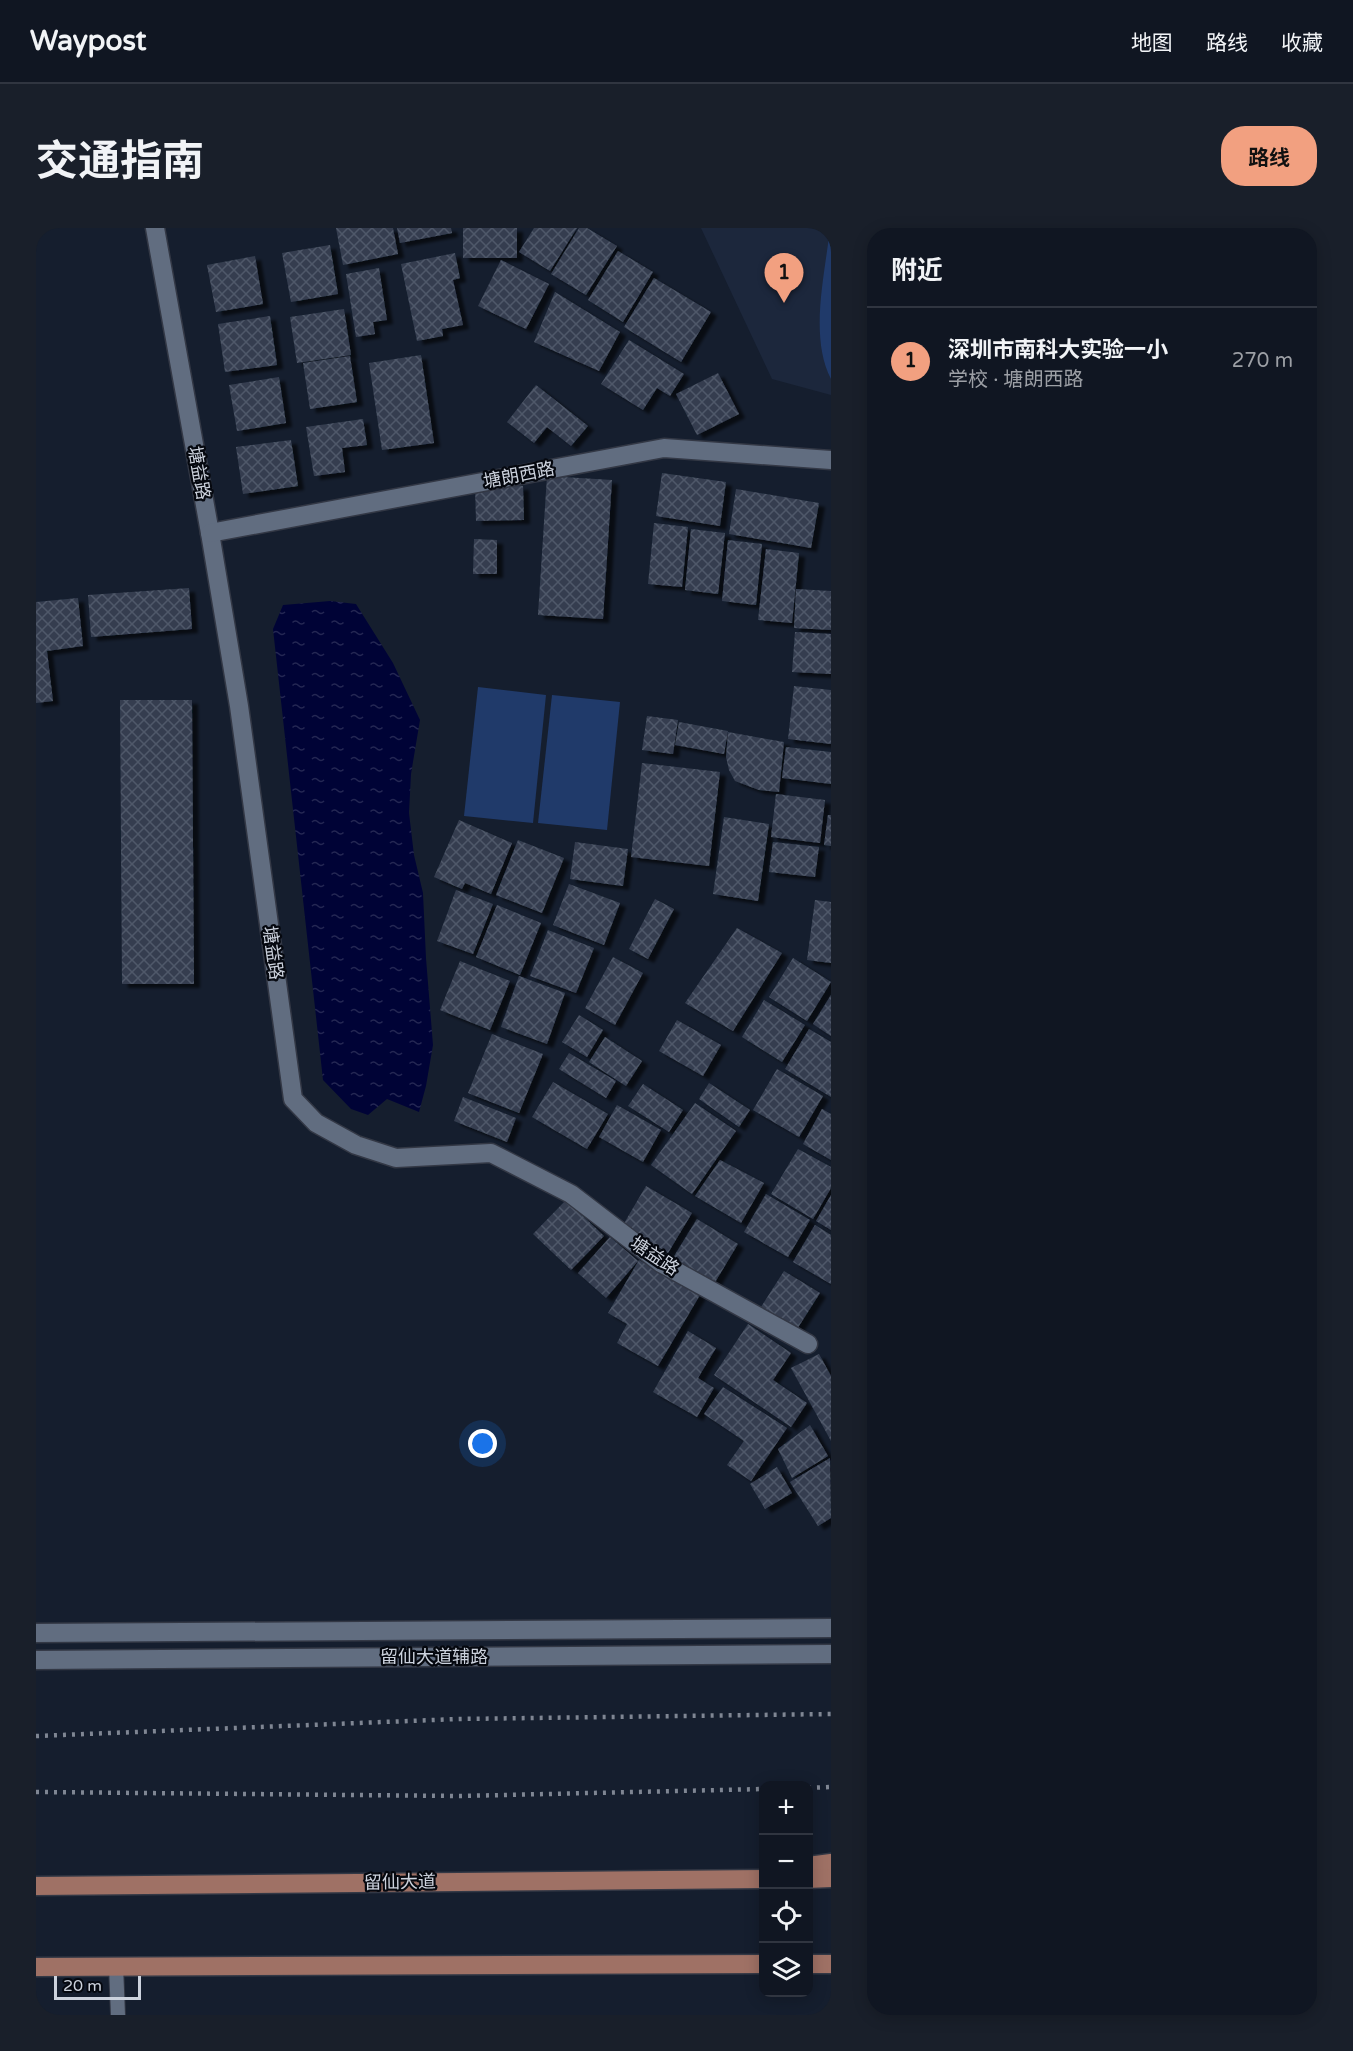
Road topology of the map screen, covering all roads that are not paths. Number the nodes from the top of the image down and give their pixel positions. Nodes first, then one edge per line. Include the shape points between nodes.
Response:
1 (155, 228) edge
2 (831, 460) edge
3 (210, 533) junction
4 (808, 1344) dead end
5 (831, 1628) edge
6 (36, 1633) edge
7 (831, 1654) edge
8 (36, 1660) edge
9 (831, 1863) edge
10 (813, 1865) edge
11 (759, 1871) edge
12 (831, 1878) edge
13 (759, 1879) edge
14 (813, 1879) edge
15 (669, 1880) junction
16 (36, 1886) edge
17 (759, 1964) edge
18 (813, 1964) edge
19 (831, 1964) edge
20 (116, 1966) junction
21 (36, 1967) edge
22 (118, 2015) edge

1 - 3 street, 塘益路
2 - 3 street, 塘朗西路 via 664,448
3 - 4 street, 塘益路 via 239,706 293,1099 316,1123 356,1145 396,1158 491,1153 571,1194 661,1263
5 - 6 street, 留仙大道辅路
7 - 8 street, 留仙大道辅路
9 - 10 main road
11 - 15 main road
12 - 14 main road
13 - 15 main road, 留仙大道
15 - 16 main road, 留仙大道
17 - 20 main road
18 - 19 main road
20 - 21 main road
20 - 22 lane

